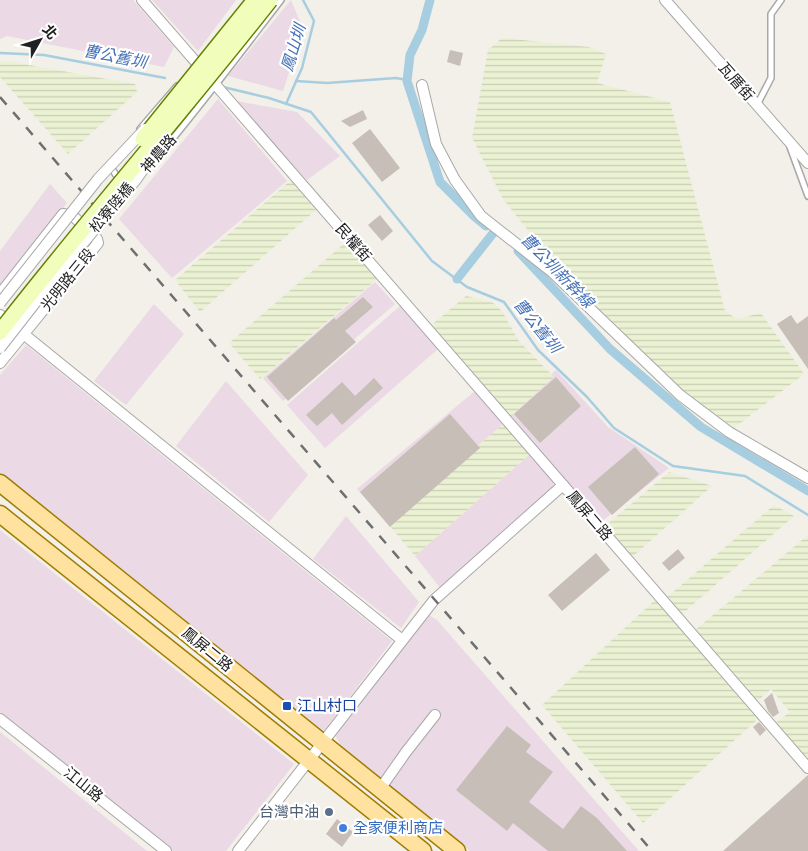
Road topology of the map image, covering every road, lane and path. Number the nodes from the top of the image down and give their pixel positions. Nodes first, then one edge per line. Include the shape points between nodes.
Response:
1 (142, 0) edge
2 (255, 0) edge
3 (270, 0) edge
4 (281, 0) edge
5 (665, 0) edge
6 (781, 0) edge
7 (228, 24) dead end
8 (215, 60) junction
9 (194, 66) junction
10 (179, 82) dead end
11 (215, 84) junction
12 (422, 86) dead end
13 (757, 106) junction
14 (787, 140) junction
15 (808, 163) edge
16 (808, 196) edge
17 (0, 294) edge
18 (0, 303) edge
19 (0, 316) edge
20 (0, 332) edge
21 (24, 334) junction
22 (0, 348) edge
23 (0, 362) edge
24 (808, 478) edge
25 (0, 483) edge
26 (563, 486) junction
27 (0, 514) edge
28 (114, 575) junction
29 (99, 593) junction
30 (402, 640) junction
31 (435, 715) dead end
32 (0, 719) edge
33 (323, 744) junction
34 (308, 761) junction
35 (808, 768) edge
36 (380, 789) junction
37 (166, 851) edge
38 (238, 851) edge
39 (423, 851) edge
40 (457, 851) edge

1 - 9 street, 民權街
2 - 8 street, 松寮陸橋, bridge
3 - 8 street, 松寮陸橋, bridge
4 - 11 lane, 神農路
5 - 13 street, 瓦厝街
6 - 13 lane via 771,14 771,78
7 - 9 lane
8 - 18 street, 松寮陸橋, bridge via 98,179
8 - 19 street, 松寮陸橋, bridge
8 - 20 street, 松寮陸橋, bridge
8 - 22 street, 松寮陸橋, bridge via 135,181
9 - 11 street, 民權街
10 - 11 lane, 神農路 via 113,161 112,169 124,185 133,185 199,108
11 - 26 street, 民權街
12 - 24 street via 436,144 455,180 481,216 550,271 680,395 729,432
13 - 14 street, 瓦厝街
14 - 15 street, 瓦厝街
14 - 16 lane
17 - 21 street, 光明路三段 via 63,214 73,216 97,239 98,243
19 - 21 street
21 - 23 street, 光明路三段
21 - 30 street
25 - 28 main road, 鳳屏二路
26 - 30 street, 鳳屏二路 via 434,600
26 - 35 street, 鳳屏二路
27 - 29 main road, 鳳屏二路
28 - 29 main road
28 - 33 main road, 鳳屏二路
29 - 34 main road, 鳳屏二路
30 - 33 street, 鳳屏二路
31 - 36 street
32 - 37 street, 江山路
33 - 34 street, 鳳屏二路
33 - 36 main road, 鳳屏二路
34 - 38 street
34 - 39 main road, 鳳屏二路
36 - 40 main road, 鳳屏二路

